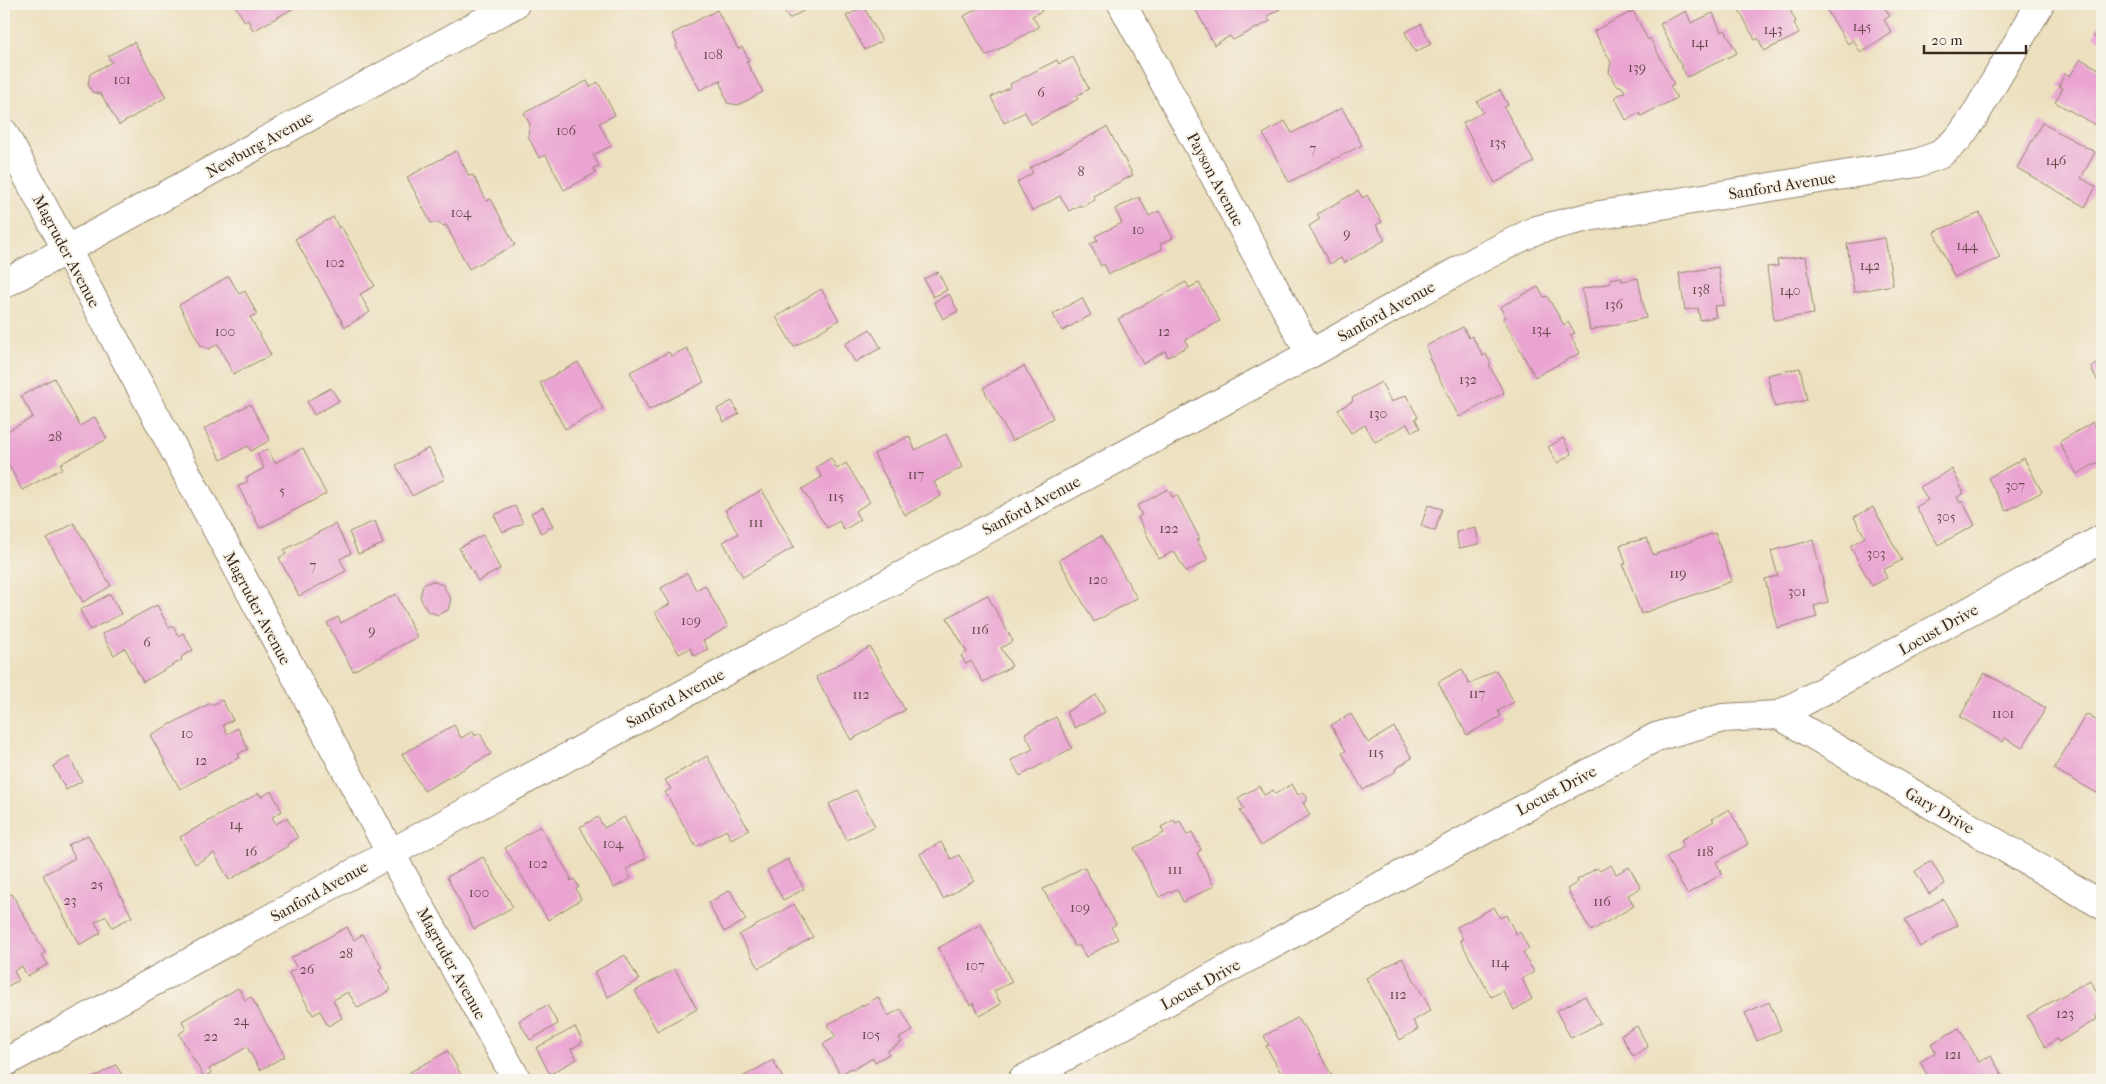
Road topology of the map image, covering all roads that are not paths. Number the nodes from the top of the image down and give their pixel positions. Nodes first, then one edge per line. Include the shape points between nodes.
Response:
1 (515, 4) edge
2 (1122, 4) edge
3 (2040, 4) edge
4 (4, 133) edge
5 (66, 250) junction
6 (4, 284) edge
7 (1310, 354) junction
8 (2102, 538) edge
9 (1779, 716) junction
10 (390, 852) junction
11 (2102, 904) edge
12 (4, 1063) edge
13 (517, 1080) edge
14 (1022, 1080) edge

1 - 5 street, Newburg Avenue
2 - 7 street, Payson Avenue
3 - 7 street, Sanford Avenue via 1974,117 1958,140 1939,155 1917,163 1588,217 1536,230
4 - 5 street, Magruder Avenue
5 - 6 street, Newburg Avenue
5 - 10 street, Magruder Avenue
7 - 10 street, Sanford Avenue
8 - 9 street, Locust Drive
9 - 11 street, Gary Drive
9 - 14 street, Locust Drive via 1723,718 1656,737
10 - 12 street, Sanford Avenue
10 - 13 street, Magruder Avenue

